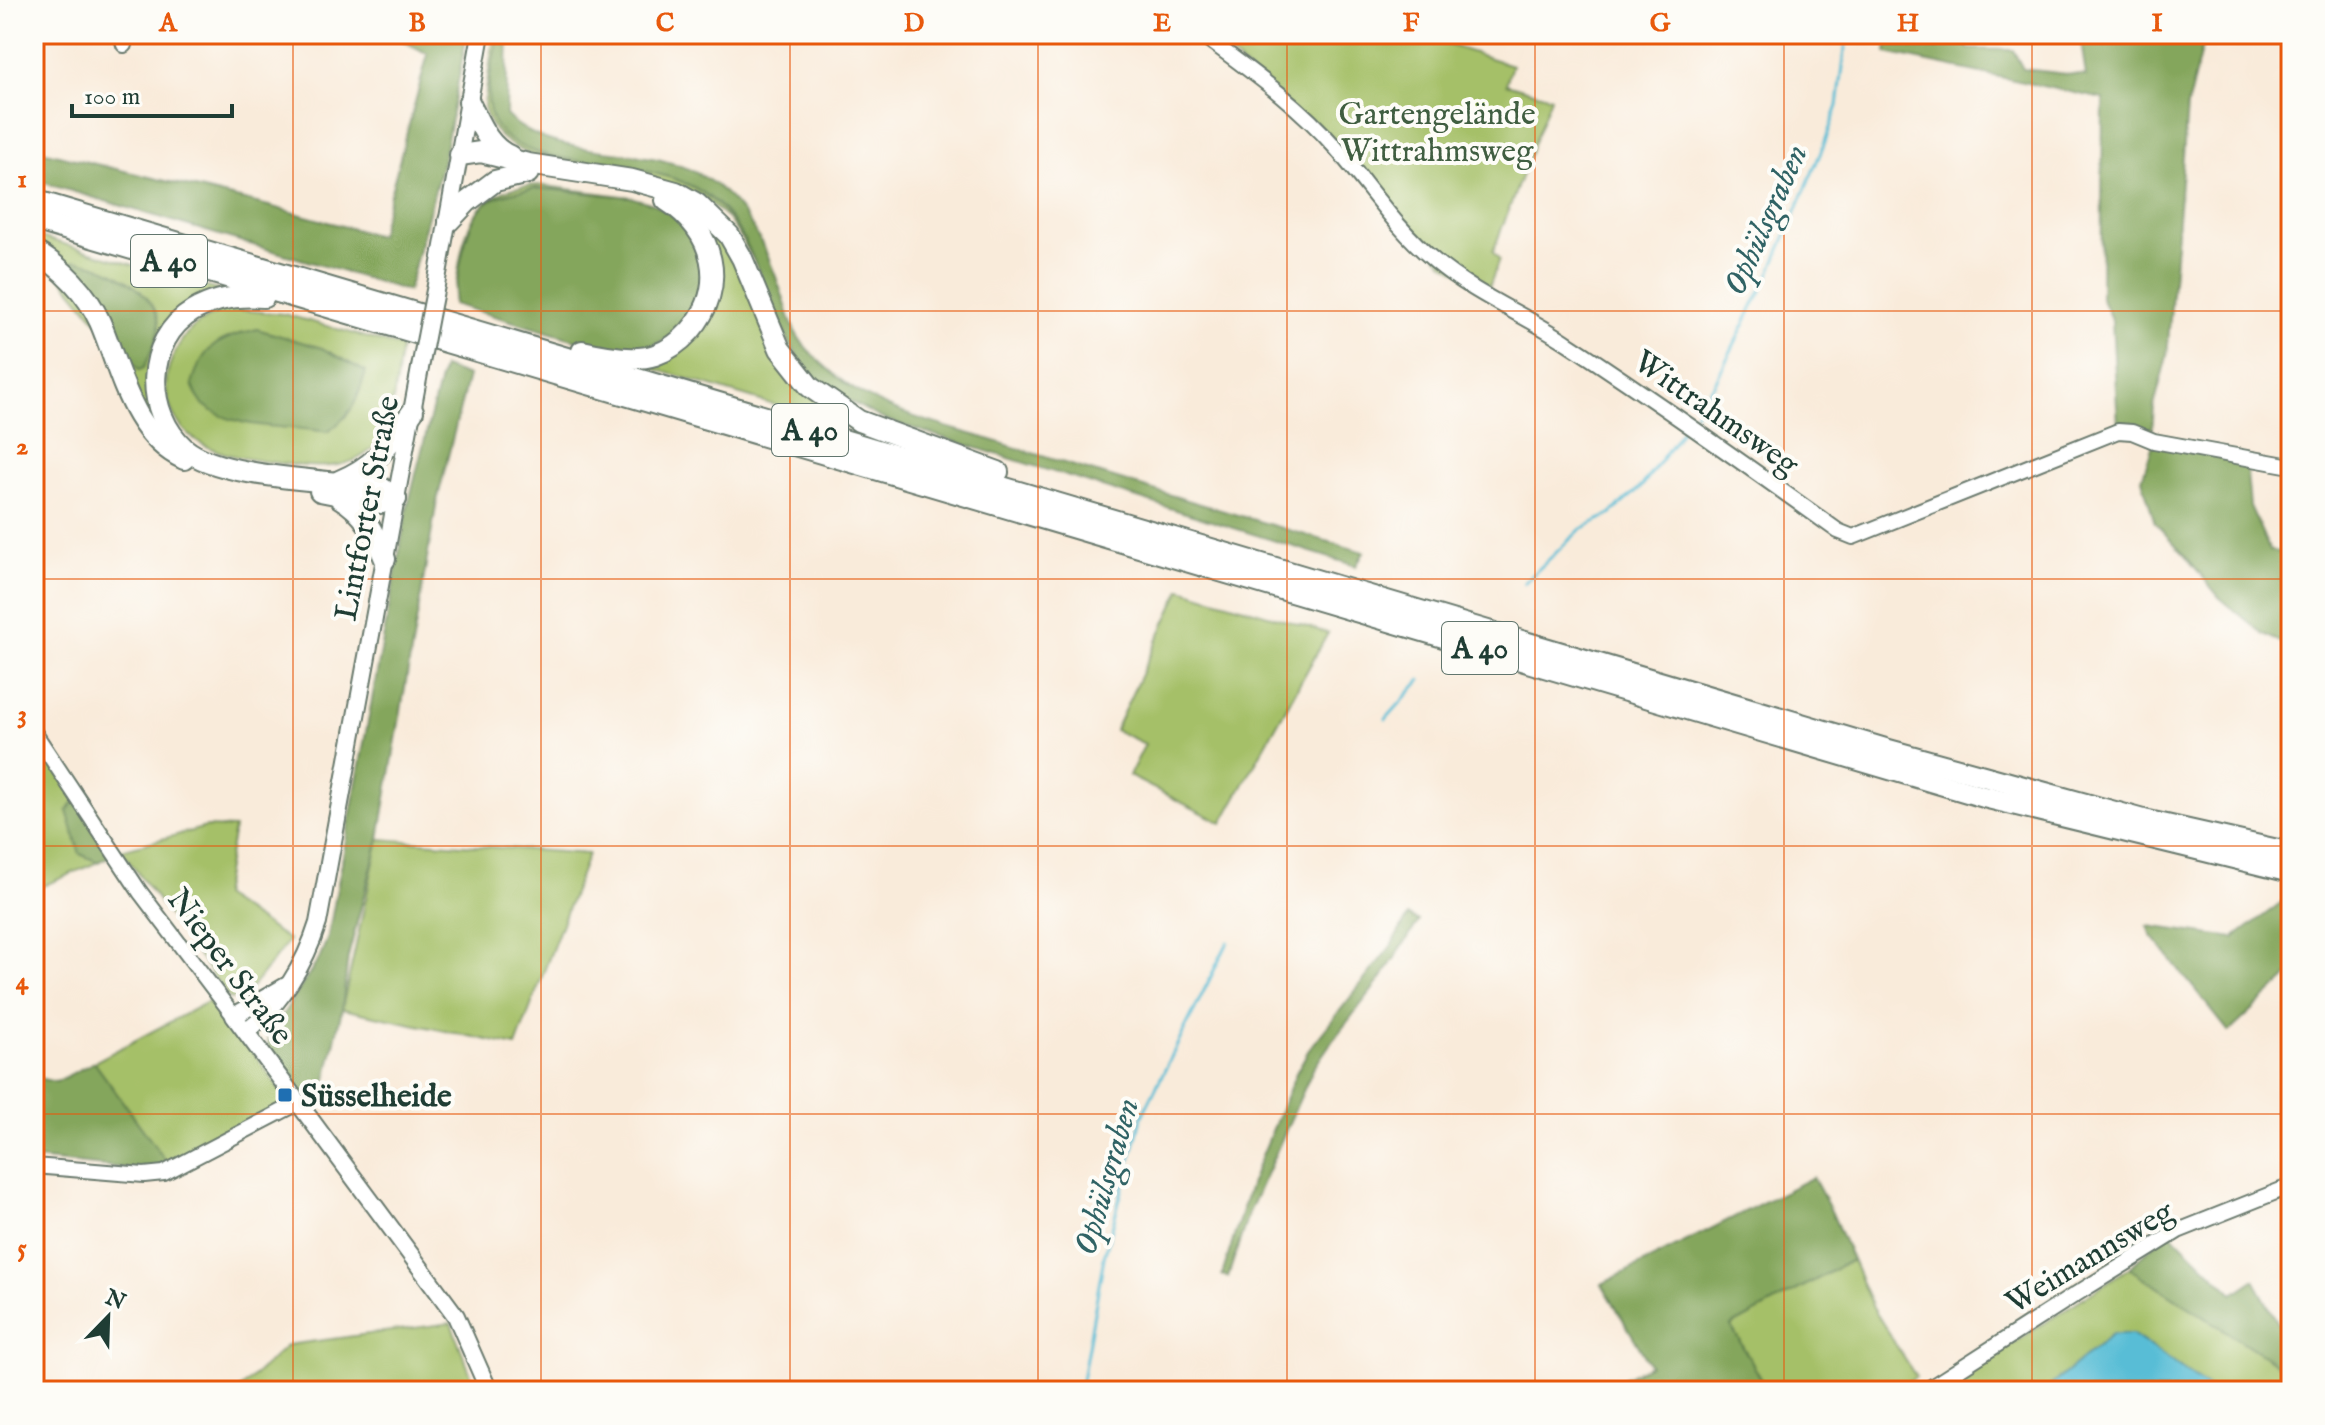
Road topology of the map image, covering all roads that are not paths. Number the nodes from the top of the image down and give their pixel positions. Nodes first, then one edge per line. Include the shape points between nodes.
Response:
1 (481, 34) edge
2 (1201, 34) edge
3 (469, 102) junction
4 (460, 155) junction
5 (528, 169) junction
6 (34, 200) edge
7 (34, 220) edge
8 (449, 221) junction
9 (34, 251) edge
10 (304, 300) junction
11 (476, 331) junction
12 (413, 411) junction
13 (2291, 466) edge
14 (336, 487) junction
15 (396, 499) junction
16 (1143, 529) junction
17 (385, 559) junction
18 (34, 732) edge
19 (2291, 853) edge
20 (2291, 872) edge
21 (287, 985) junction
22 (234, 1016) junction
23 (246, 1032) junction
24 (298, 1103) junction
25 (34, 1166) edge
26 (2291, 1186) edge
27 (489, 1391) edge
28 (1925, 1391) edge

1 - 3 main road, Lintforter Straße
2 - 13 street, Wittrahmsweg via 1309,120 1396,222 1460,281 1566,341 1853,537 2118,431
3 - 4 main road, Lintforter Straße
3 - 5 highway via 494,145
4 - 5 highway via 481,152
4 - 8 main road, Lintforter Straße
5 - 8 highway via 495,181
5 - 11 highway via 631,187 658,195 685,212 710,253 709,296 699,320 678,344 653,356 625,358
5 - 16 highway via 632,180 697,204 736,246 780,349 832,405 918,445 1112,512
6 - 11 highway, A 40
7 - 10 highway, A 40
8 - 12 main road, Lintforter Straße, bridge
9 - 14 highway via 83,294 99,320 136,414 177,456 225,474
10 - 14 highway via 243,295 191,312 165,339 158,357 157,403 173,435 205,460
10 - 20 highway, A 40 via 1970,793
11 - 16 highway, A 40
12 - 14 highway via 376,461
12 - 15 main road, Lintforter Straße
14 - 15 highway via 382,488
14 - 17 highway via 371,525
15 - 17 main road, Lintforter Straße
16 - 19 highway, A 40 via 1889,750 2144,820
17 - 21 main road, Lintforter Straße via 318,923 311,946
18 - 22 street, Nieper Straße via 140,892
21 - 22 main road, Lintforter Straße
21 - 23 main road, Lintforter Straße via 274,1007
22 - 23 main road, Nieper Straße
23 - 24 main road, Nieper Straße
24 - 25 street via 164,1173
24 - 27 main road, Nieper Straße via 456,1316
26 - 28 street, Weimannsweg via 2178,1231

